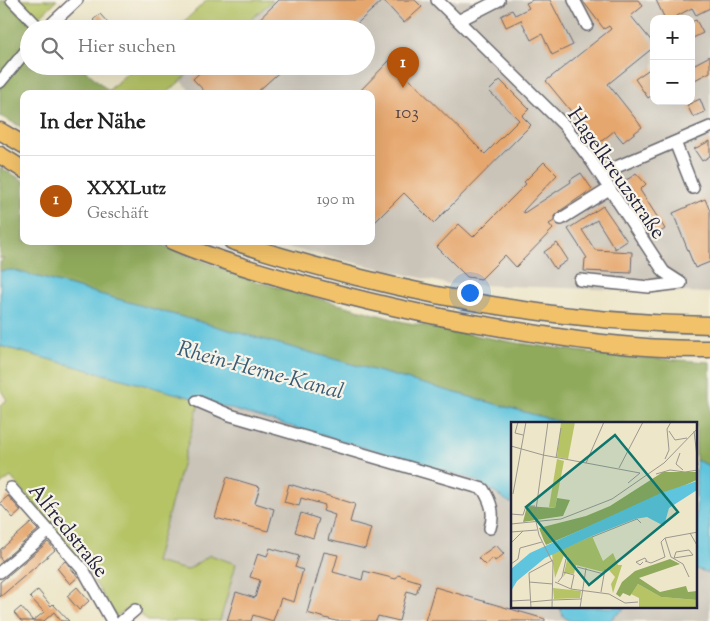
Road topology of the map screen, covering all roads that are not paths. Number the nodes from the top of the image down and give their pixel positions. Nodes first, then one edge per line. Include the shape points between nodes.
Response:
1 (12, 0) edge
2 (77, 0) edge
3 (437, 0) edge
4 (499, 0) edge
5 (574, 0) edge
6 (31, 20) edge
7 (56, 20) edge
8 (458, 21) junction
9 (587, 24) dead end
10 (20, 58) edge
11 (0, 82) edge
12 (710, 127) edge
13 (0, 131) edge
14 (675, 142) junction
15 (20, 144) edge
16 (0, 155) edge
17 (20, 168) edge
18 (600, 174) junction
19 (693, 188) dead end
20 (609, 189) junction
21 (561, 219) dead end
22 (183, 245) edge
23 (243, 245) edge
24 (580, 280) dead end
25 (710, 325) edge
26 (710, 349) edge
27 (197, 401) dead end
28 (11, 488) dead end
29 (490, 528) dead end
30 (48, 531) junction
31 (0, 572) edge
32 (135, 610) dead end
33 (112, 621) edge
34 (122, 621) edge

1 - 6 street
2 - 7 street
3 - 8 street, Hagelkreuzstraße
4 - 8 street
5 - 9 street
8 - 18 street, Hagelkreuzstraße via 558,119
10 - 11 street
12 - 14 street
13 - 15 highway
14 - 18 street
14 - 19 street
16 - 17 highway
18 - 20 street, Hagelkreuzstraße
20 - 21 street
20 - 24 street, Hagelkreuzstraße via 664,272 681,283 649,287
22 - 26 highway via 311,287 446,318 606,344
23 - 25 highway via 333,271 443,297 577,317
27 - 29 street via 230,415 483,489 491,502 493,518
28 - 30 street, Alfredstraße
30 - 31 street
30 - 33 street, Alfredstraße via 84,571
32 - 34 street

